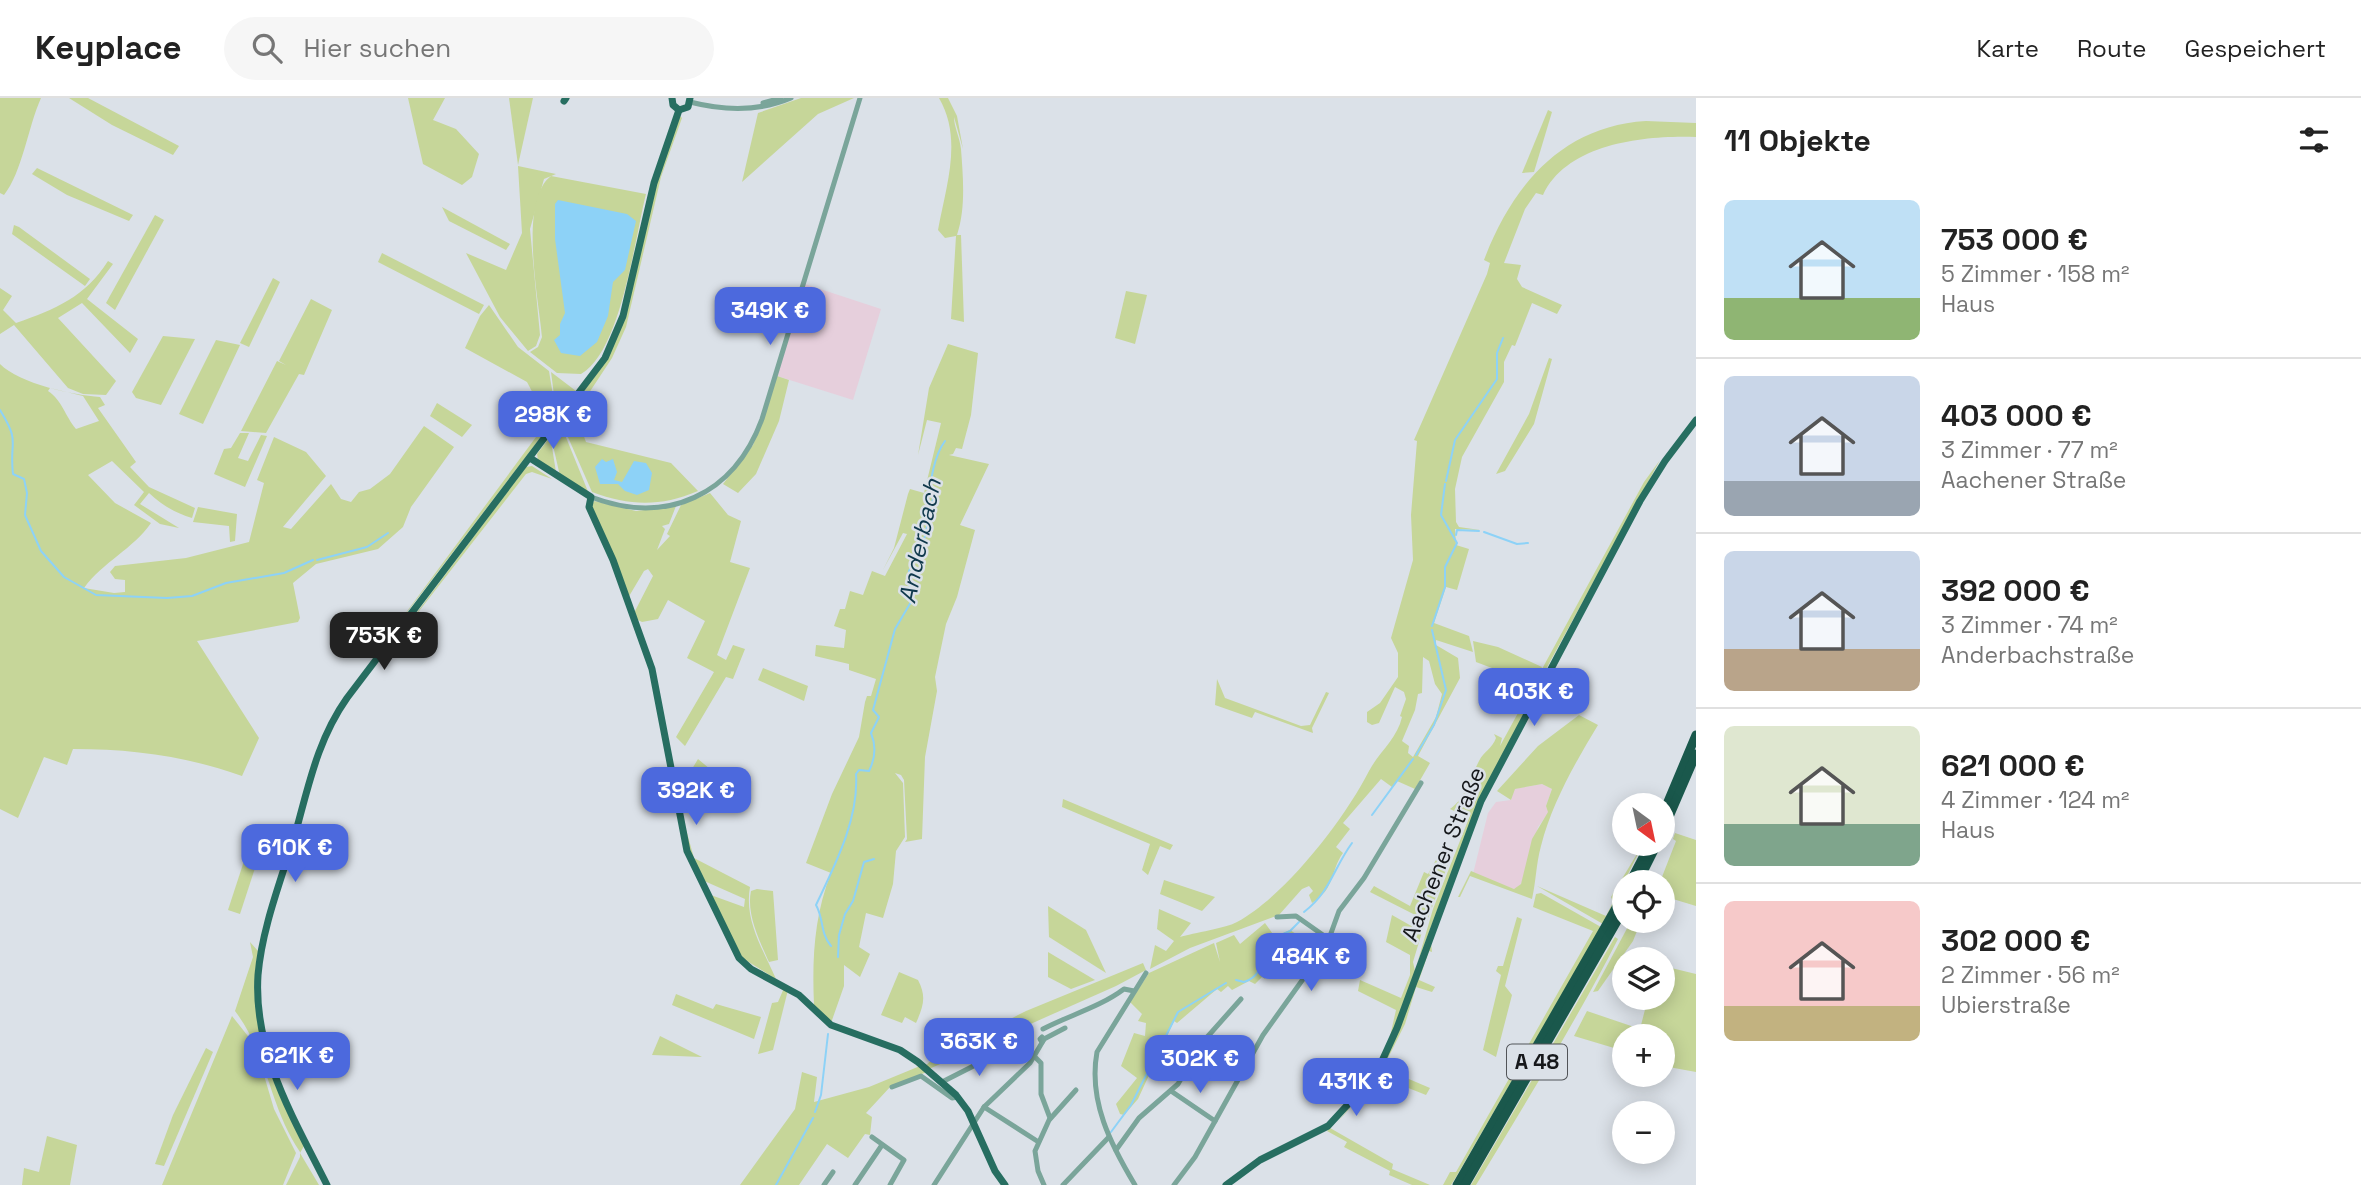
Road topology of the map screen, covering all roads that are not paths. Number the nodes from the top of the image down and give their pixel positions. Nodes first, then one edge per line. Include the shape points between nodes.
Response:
1 (672, 98) edge
2 (781, 98) edge
3 (791, 98) edge
4 (860, 98) edge
5 (690, 100) edge
6 (722, 108) junction
7 (679, 110) junction
8 (1696, 420) edge
9 (530, 458) junction
10 (591, 497) junction
11 (1696, 735) edge
12 (1696, 754) edge
13 (1421, 783) dead end
14 (1672, 793) edge
15 (1675, 803) edge
16 (1612, 915) edge
17 (1277, 917) dead end
18 (1612, 930) edge
19 (1330, 940) junction
20 (1146, 973) dead end
21 (1134, 991) junction
22 (1241, 999) dead end
23 (1065, 1028) dead end
24 (1043, 1029) dead end
25 (1001, 1052) dead end
26 (1035, 1057) junction
27 (942, 1082) junction
28 (892, 1087) dead end
29 (1076, 1090) dead end
30 (1171, 1091) junction
31 (958, 1097) junction
32 (984, 1107) junction
33 (1050, 1119) junction
34 (1215, 1121) junction
35 (975, 1122) junction
36 (872, 1137) dead end
37 (1108, 1139) junction
38 (1037, 1141) junction
39 (882, 1145) junction
40 (1116, 1150) junction
41 (833, 1172) dead end
42 (858, 1184) edge
43 (327, 1185) edge
44 (824, 1185) edge
45 (890, 1185) edge
46 (934, 1185) edge
47 (1005, 1185) edge
48 (1044, 1185) edge
49 (1063, 1185) edge
50 (1135, 1185) edge
51 (1174, 1185) edge
52 (1226, 1185) edge
53 (1455, 1185) edge
54 (1465, 1185) edge

1 - 7 main road
2 - 6 street
3 - 6 street via 757,108
4 - 10 street via 762,419 743,457 710,490 667,507 626,508
5 - 6 street
5 - 7 main road
7 - 9 main road via 654,183 615,338 593,377
8 - 52 main road, Aachener Straße via 1640,501 1490,783 1378,1067 1328,1126 1269,1155
9 - 10 main road
9 - 43 main road via 334,715 316,755 273,908 258,973 261,1028 270,1066
10 - 27 main road via 590,511 613,560 652,669 683,839 734,949 746,965 796,993 831,1025 900,1051
11 - 14 highway
12 - 15 highway
13 - 19 street via 1339,911
16 - 53 highway, A 48
17 - 19 street via 1296,916
18 - 54 highway, A 48
19 - 34 street via 1263,1035
20 - 21 street
21 - 24 street via 1124,989 1111,1000
21 - 37 street via 1097,1052 1097,1098
22 - 30 street via 1201,1044
23 - 26 street via 1044,1040
25 - 27 street
26 - 32 street
26 - 33 street via 1041,1063 1041,1094
27 - 31 main road
28 - 31 street via 921,1076 952,1098
29 - 33 street
30 - 34 street
30 - 40 street via 1139,1118
31 - 35 main road
32 - 35 street
32 - 38 street
33 - 38 street
34 - 51 street
35 - 46 street
35 - 47 main road
36 - 39 street
37 - 40 street
37 - 49 street
38 - 48 street via 1036,1162
39 - 42 street
39 - 45 street via 904,1160
40 - 50 street
41 - 44 street

